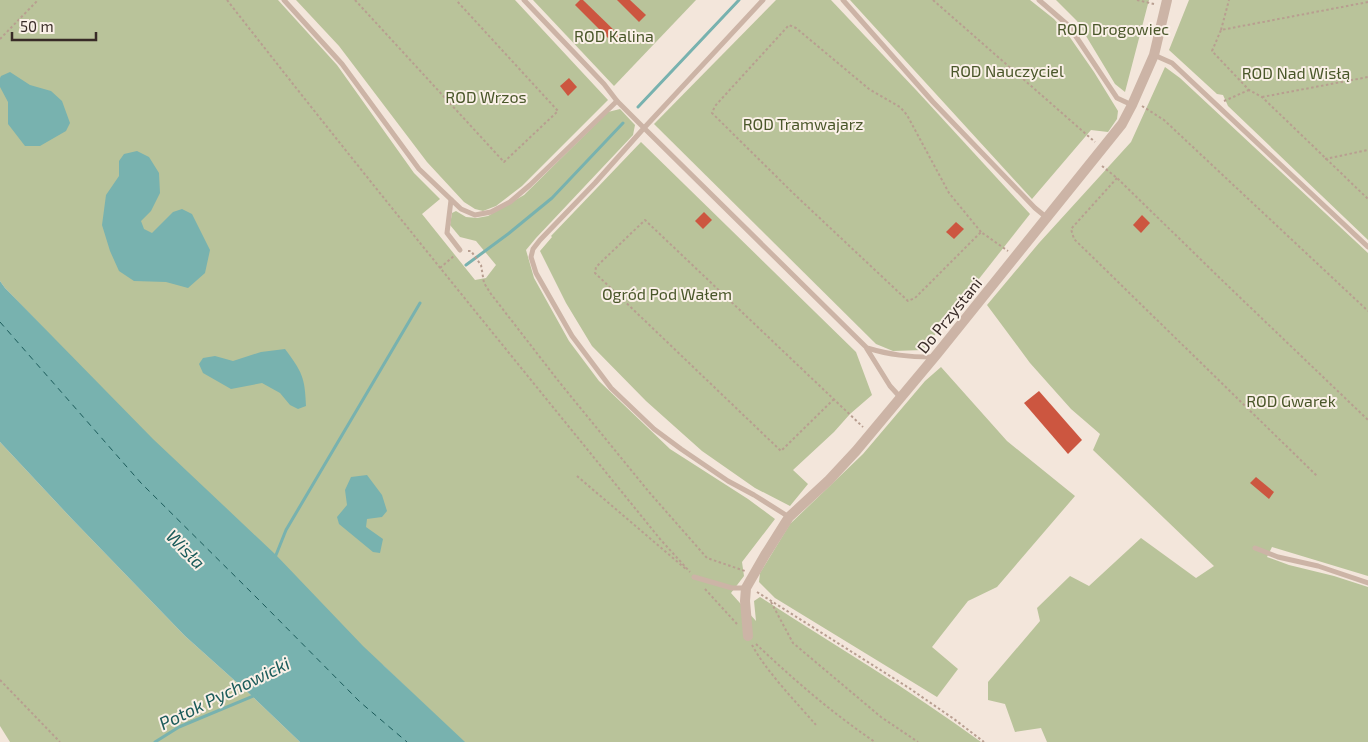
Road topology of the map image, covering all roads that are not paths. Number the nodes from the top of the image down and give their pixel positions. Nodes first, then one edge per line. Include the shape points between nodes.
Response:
1 (284, 0) edge
2 (524, 0) edge
3 (764, 0) edge
4 (843, 0) edge
5 (1039, 0) edge
6 (1167, 0) edge
7 (1154, 55) junction
8 (617, 101) junction
9 (1132, 105) junction
10 (644, 128) junction
11 (451, 200) junction
12 (1046, 217) junction
13 (1368, 247) edge
14 (460, 250) dead end
15 (867, 348) junction
16 (934, 358) junction
17 (900, 398) junction
18 (789, 517) junction
19 (1255, 548) dead end
20 (694, 577) road end
21 (1368, 582) edge
22 (746, 588) junction
23 (748, 636) road end

1 - 11 lane via 342,64 419,169
2 - 8 lane
3 - 10 lane
4 - 12 lane via 933,102
5 - 9 lane via 1069,26 1117,98
6 - 7 street, Do Przystani
7 - 9 street, Do Przystani
7 - 13 lane via 1172,63
8 - 10 lane
8 - 11 lane via 510,202 491,212 475,215
9 - 12 street, Do Przystani via 1122,124
10 - 15 lane
10 - 18 lane via 533,249 531,257 536,273 572,336 611,388 654,429 681,449
11 - 14 lane via 447,233
12 - 16 street, Do Przystani
15 - 16 lane via 904,357
15 - 17 lane
16 - 17 street, Do Przystani
17 - 18 street, Do Przystani via 829,480
18 - 22 street, Do Przystani
19 - 21 lane
20 - 22 lane via 732,588
22 - 23 street, Do Przystani

